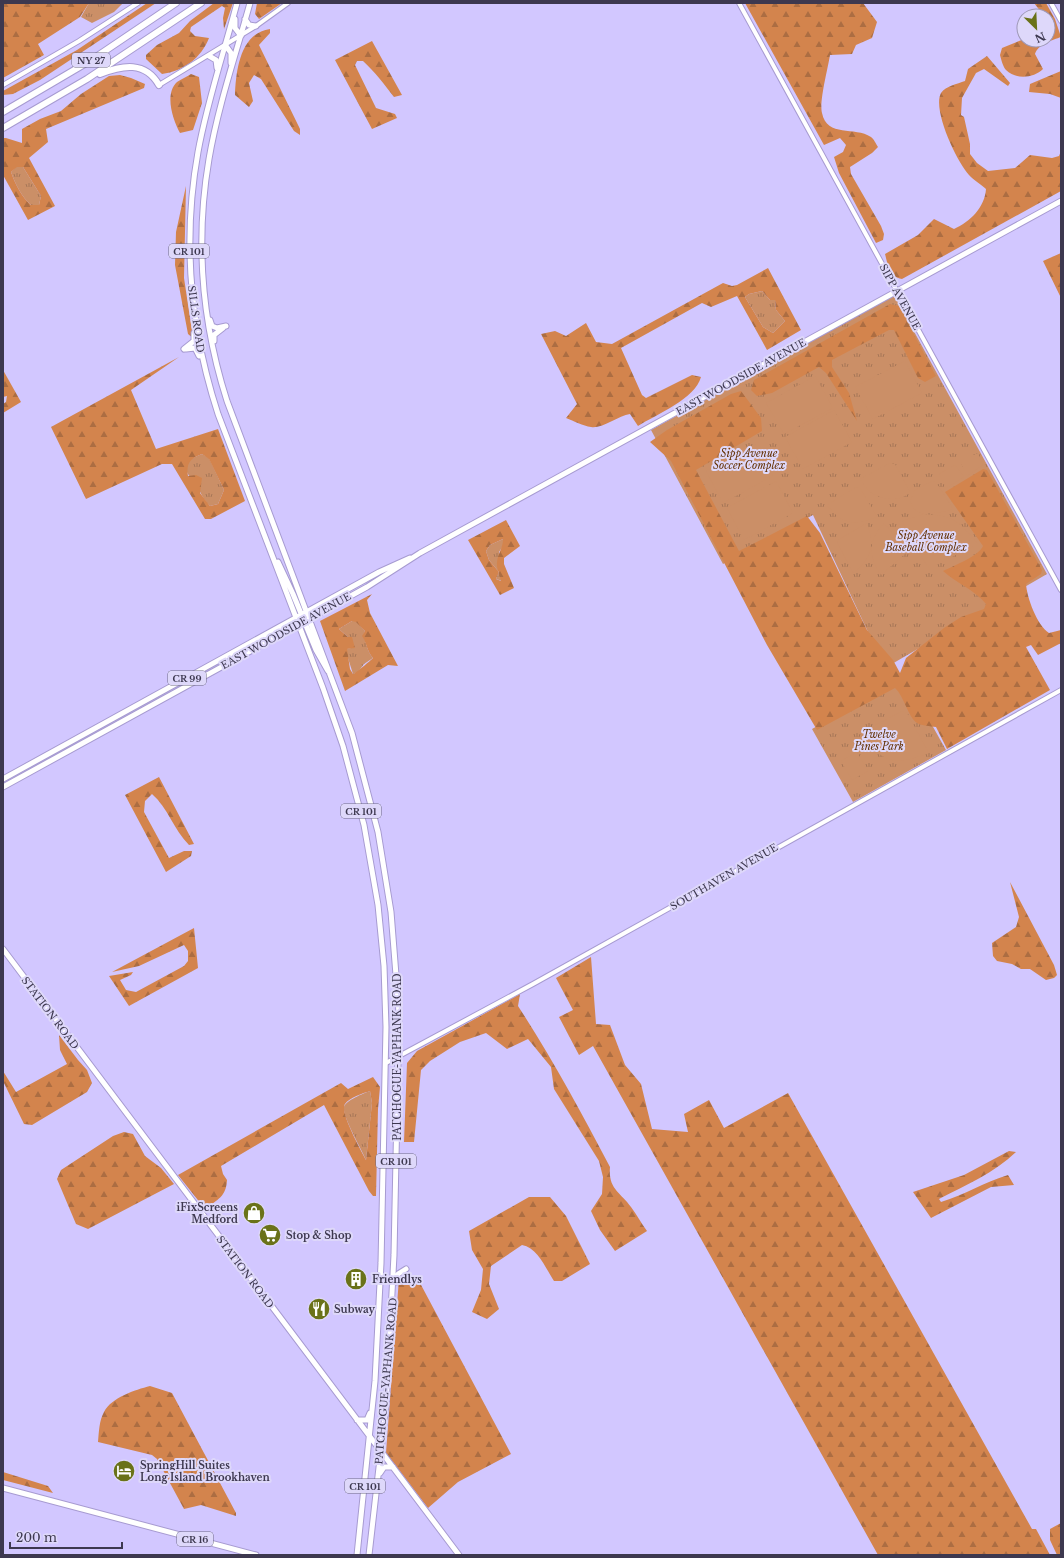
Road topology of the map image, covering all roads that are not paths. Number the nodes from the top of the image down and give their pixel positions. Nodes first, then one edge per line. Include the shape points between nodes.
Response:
1 (138, 3) edge
2 (176, 3) edge
3 (201, 3) edge
4 (238, 3) edge
5 (250, 3) edge
6 (288, 3) edge
7 (739, 3) edge
8 (1051, 3) edge
9 (235, 12) junction
10 (245, 20) junction
11 (1061, 21) edge
12 (256, 26) junction
13 (241, 36) junction
14 (226, 46) junction
15 (209, 56) junction
16 (87, 79) junction
17 (229, 80) junction
18 (3, 85) edge
19 (159, 85) joint
20 (213, 91) junction
21 (3, 112) edge
22 (3, 128) edge
23 (1061, 201) edge
24 (203, 279) junction
25 (897, 291) junction
26 (191, 292) junction
27 (216, 362) junction
28 (206, 375) junction
29 (270, 549) junction
30 (420, 553) junction
31 (1061, 590) edge
32 (308, 612) junction
33 (302, 615) junction
34 (296, 618) junction
35 (310, 618) junction
36 (304, 621) junction
37 (299, 624) junction
38 (332, 677) junction
39 (1061, 690) edge
40 (3, 779) edge
41 (3, 787) edge
42 (3, 950) edge
43 (399, 1056) junction
44 (386, 1063) junction
45 (406, 1268) dead end
46 (392, 1298) junction
47 (374, 1396) junction
48 (357, 1420) junction
49 (370, 1438) junction
50 (381, 1451) junction
51 (393, 1466) junction
52 (378, 1478) junction
53 (3, 1488) edge
54 (356, 1554) edge
55 (256, 1555) edge
56 (369, 1555) edge
57 (459, 1555) edge

1 - 18 street
2 - 21 highway, NY 27 via 92,60
3 - 16 highway, NY 27
4 - 9 main road, SILLS ROAD / CR 101
5 - 10 main road, SILLS ROAD / CR 101
6 - 12 street
7 - 25 street, SIPP AVENUE
8 - 11 street
9 - 13 main road via 235,28
9 - 14 main road, SILLS ROAD / CR 101
10 - 12 main road via 249,25
10 - 13 main road, SILLS ROAD / CR 101
12 - 13 street
13 - 14 street
13 - 17 main road, SILLS ROAD / CR 101
14 - 15 street
14 - 17 main road via 232,56
14 - 20 main road, SILLS ROAD / CR 101
15 - 19 street
15 - 20 main road via 217,63
16 - 19 highway via 131,66 147,71
16 - 22 highway, NY 27
17 - 24 main road, SILLS ROAD / CR 101 via 213,138 206,178 202,219
20 - 26 main road, SILLS ROAD / CR 101 via 202,131 192,191 189,238
23 - 25 main road, EAST WOODSIDE AVENUE / CR 99
24 - 27 main road, SILLS ROAD / CR 101 via 207,320
24 - 27 main road via 211,325 216,328 226,326 214,335
25 - 30 main road, EAST WOODSIDE AVENUE / CR 99
25 - 31 street, SIPP AVENUE
26 - 28 main road, SILLS ROAD / CR 101
26 - 28 main road via 190,307 195,339 184,349 196,349
27 - 32 main road, SILLS ROAD / CR 101 via 234,420
28 - 29 main road, SILLS ROAD / CR 101 via 218,414
29 - 33 main road via 290,585
29 - 34 main road, SILLS ROAD / CR 101
30 - 32 main road, EAST WOODSIDE AVENUE / CR 99
30 - 35 main road, EAST WOODSIDE AVENUE / CR 99 via 380,579
32 - 33 main road, EAST WOODSIDE AVENUE / CR 99
32 - 35 main road, SILLS ROAD / CR 101
33 - 34 main road, EAST WOODSIDE AVENUE / CR 99
33 - 36 main road
34 - 37 main road, SILLS ROAD / CR 101
34 - 40 main road, EAST WOODSIDE AVENUE / CR 99
35 - 36 main road, EAST WOODSIDE AVENUE / CR 99
35 - 38 main road, PATCHOGUE-YAPHANK ROAD / CR 101
36 - 37 main road, EAST WOODSIDE AVENUE / CR 99
36 - 38 main road via 323,664
37 - 41 main road, EAST WOODSIDE AVENUE / CR 99
37 - 44 main road, PATCHOGUE-YAPHANK ROAD / CR 101 via 344,746 368,845 382,946
38 - 43 main road, PATCHOGUE-YAPHANK ROAD / CR 101 via 364,772 386,872 396,952
39 - 43 street, SOUTHAVEN AVENUE
42 - 48 main road, STATION ROAD
43 - 44 street, SOUTHAVEN AVENUE
43 - 46 main road, PATCHOGUE-YAPHANK ROAD / CR 101
44 - 47 main road, PATCHOGUE-YAPHANK ROAD / CR 101 via 381,1270
45 - 46 main road via 397,1276
46 - 50 main road, PATCHOGUE-YAPHANK ROAD / CR 101
47 - 48 main road via 368,1419
47 - 49 main road, PATCHOGUE-YAPHANK ROAD / CR 101
48 - 49 main road, STATION ROAD
49 - 50 main road, STATION ROAD
49 - 54 main road, PATCHOGUE-YAPHANK ROAD / CR 101
50 - 51 main road, STATION ROAD
50 - 52 main road, PATCHOGUE-YAPHANK ROAD / CR 101
51 - 52 main road via 383,1468
51 - 57 main road, STATION ROAD
52 - 56 main road, PATCHOGUE-YAPHANK ROAD / CR 101
53 - 55 main road, CR 16

